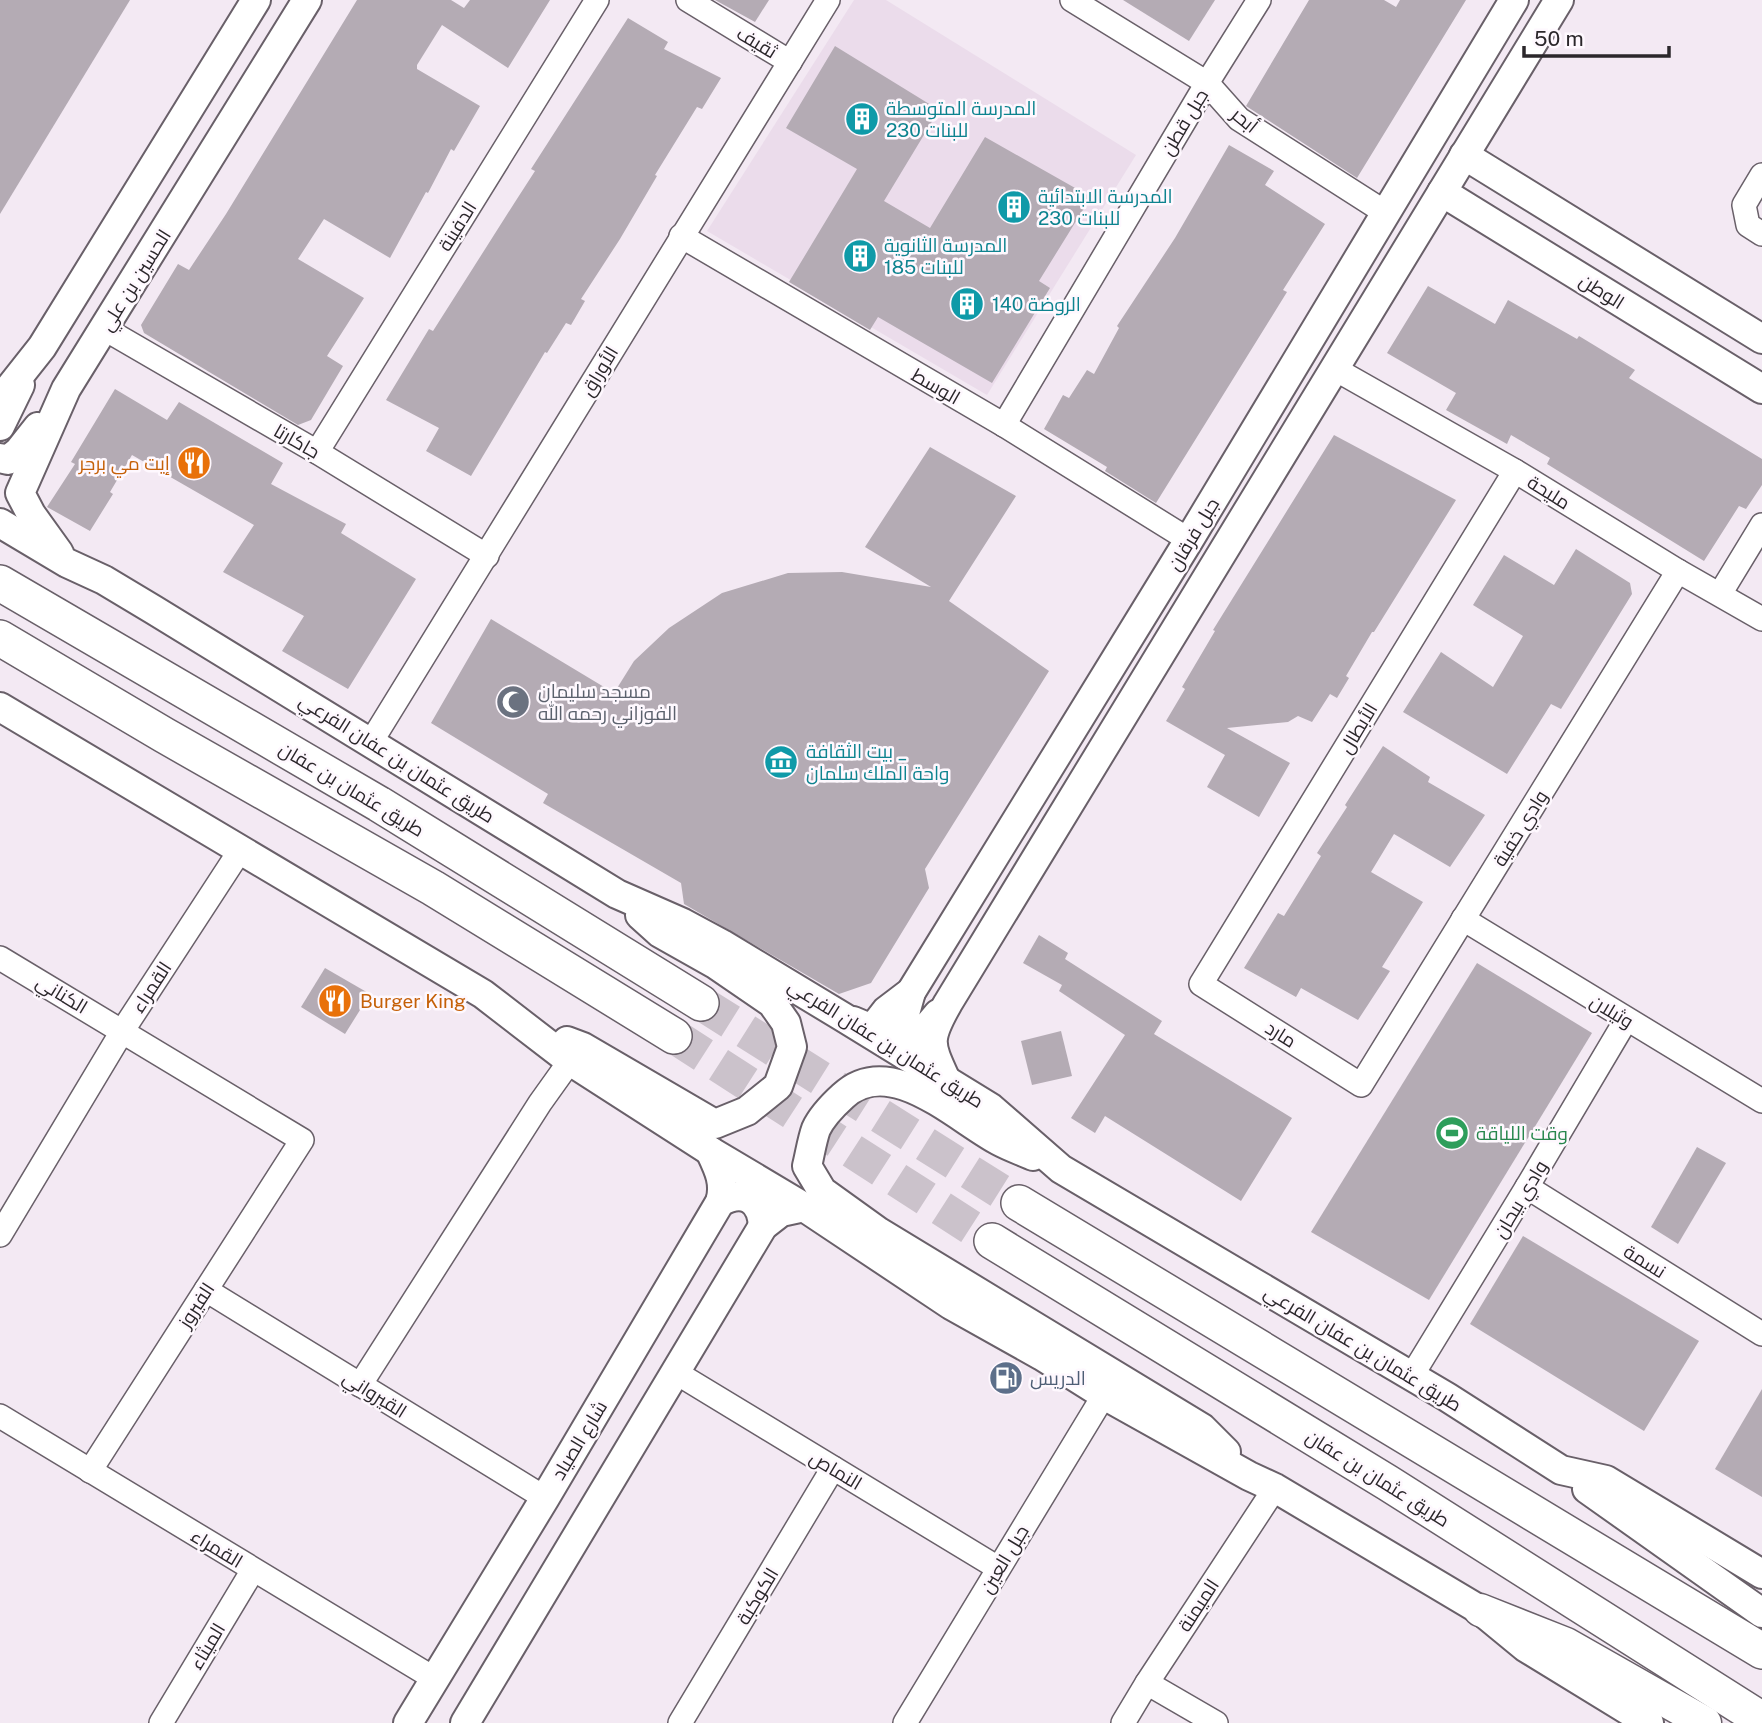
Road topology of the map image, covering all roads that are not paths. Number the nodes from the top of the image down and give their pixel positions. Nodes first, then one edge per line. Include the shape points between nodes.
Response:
1 (256, 0) edge
2 (307, 0) edge
3 (597, 0) edge
4 (688, 0) edge
5 (828, 0) edge
6 (1072, 0) edge
7 (1259, 0) edge
8 (1514, 0) edge
9 (1559, 0) edge
10 (790, 62) junction
11 (1207, 83) junction
12 (1464, 155) junction
13 (1762, 175) edge
14 (1442, 192) junction
15 (1386, 213) junction
16 (1762, 234) edge
17 (681, 236) junction
18 (105, 329) junction
19 (1762, 339) edge
20 (30, 363) junction
21 (1335, 369) junction
22 (66, 389) junction
23 (1762, 389) edge
24 (0, 400) edge
25 (1004, 425) junction
26 (0, 426) edge
27 (317, 452) junction
28 (0, 458) edge
29 (1516, 471) junction
30 (0, 523) edge
31 (1762, 525) edge
32 (1189, 540) junction
33 (486, 556) junction
34 (67, 563) junction
35 (1678, 571) junction
36 (0, 583) edge
37 (1720, 594) junction
38 (1762, 619) edge
39 (0, 638) edge
40 (0, 707) edge
41 (371, 742) junction
42 (240, 849) junction
43 (617, 894) junction
44 (1463, 919) junction
45 (0, 958) edge
46 (1201, 984) joint
47 (911, 992) junction
48 (701, 1003) tunnel mouth
49 (948, 1003) junction
50 (843, 1017) junction
51 (1626, 1020) junction
52 (519, 1021) junction
53 (123, 1030) junction
54 (674, 1036) tunnel mouth
55 (570, 1061) junction
56 (946, 1080) junction
57 (1361, 1085) joint
58 (1762, 1101) edge
59 (302, 1140) joint
60 (710, 1151) junction
61 (1061, 1169) junction
62 (1527, 1187) junction
63 (720, 1202) junction
64 (1018, 1203) tunnel mouth
65 (804, 1207) junction
66 (763, 1226) junction
67 (0, 1235) edge
68 (992, 1241) tunnel mouth
69 (206, 1290) junction
70 (1762, 1334) edge
71 (674, 1372) junction
72 (1411, 1377) junction
73 (360, 1385) junction
74 (1104, 1395) junction
75 (0, 1416) edge
76 (833, 1468) junction
77 (1561, 1470) junction
78 (90, 1471) junction
79 (1249, 1476) junction
80 (1275, 1488) junction
81 (545, 1498) junction
82 (998, 1569) junction
83 (253, 1570) junction
84 (1762, 1574) edge
85 (1480, 1609) junction
86 (1762, 1613) edge
87 (1762, 1651) edge
88 (435, 1679) junction
89 (1147, 1683) junction
90 (1762, 1720) edge
91 (161, 1723) edge
92 (408, 1723) edge
93 (465, 1723) edge
94 (680, 1723) edge
95 (905, 1723) edge
96 (1123, 1723) edge
97 (1216, 1723) edge
98 (1649, 1723) edge
99 (1705, 1723) edge

1 - 20 street
2 - 18 street, الحسين بن علي
3 - 27 street, الدفينة
4 - 10 street, ثقيف
5 - 10 street, الأوراق
6 - 11 street, أبحر
7 - 11 street, جبل قطن
8 - 15 street, جبل فرقان
9 - 12 street, جبل فرقان
10 - 17 street, الأوراق
11 - 15 street, أبحر via 1239,119
11 - 25 street, جبل قطن
12 - 14 street, جبل فرقان
12 - 19 street
13 - 16 street via 1744,205 1748,225
14 - 21 street, جبل فرقان
14 - 23 street, الوطن
15 - 32 street, جبل فرقان
17 - 25 street, الوسط
17 - 33 street, الأوراق
18 - 22 street, الحسين بن علي
18 - 27 street, جاكارتا
20 - 24 street
20 - 26 street
21 - 29 street, مليحة
21 - 49 street, جبل فرقان
22 - 28 street via 19,451 8,460
22 - 34 street, الحسين بن علي via 20,493
25 - 32 street, الوسط
27 - 33 street, جاكارتا
29 - 35 street, مليحة
29 - 46 street, الأبطال
30 - 34 street, طريق عثمان بن عفان الفرعي
31 - 37 street
32 - 47 street, جبل فرقان
33 - 41 street, الأوراق
34 - 41 street, طريق عثمان بن عفان الفرعي via 114,586
35 - 37 street, مليحة
35 - 44 street, وادي خفية
36 - 48 main road, طريق عثمان بن عفان via 379,804
37 - 38 street, مليحة
39 - 54 main road via 433,888
40 - 42 street
41 - 43 street, طريق عثمان بن عفان الفرعي
42 - 52 street via 483,994
42 - 53 street, القمراء
43 - 50 street, طريق عثمان بن عفان الفرعي via 703,933
43 - 52 street via 660,933 772,1003 786,1023 792,1047 778,1086 747,1111 715,1124 583,1047
44 - 51 street, وثيلان
44 - 57 street, وادي خفية
45 - 53 street, الكناني
46 - 57 street, مارد
47 - 49 street via 901,1028 917,1039
47 - 50 street, جبل فرقان via 872,1029
49 - 56 street, جبل فرقان via 933,1029 933,1052
50 - 56 street, طريق عثمان بن عفان الفرعي
51 - 58 street, وثيلان
51 - 62 street, وادي بيحان
52 - 55 street
53 - 59 street, الكناني
53 - 67 street, القمراء
55 - 60 street
55 - 73 street
56 - 61 street, طريق عثمان بن عفان الفرعي via 991,1108
59 - 69 street, الفيروز
60 - 63 street via 723,1185
60 - 65 street
61 - 72 street, طريق عثمان بن عفان الفرعي
61 - 79 street via 999,1140 902,1083 880,1080 854,1086 829,1108 816,1130 807,1166 822,1191 879,1232 1202,1428
62 - 70 street, نسمة
62 - 72 street, وادي بيحان
63 - 66 street via 744,1196 755,1202
63 - 81 street, شارع الصياد
64 - 87 main road
65 - 66 street via 780,1212
65 - 74 street via 951,1305
66 - 71 street
68 - 90 main road, طريق عثمان بن عفان via 1388,1483
69 - 73 street, القيرواني
69 - 78 street, الفيروز
71 - 76 street, النماص
71 - 93 street
72 - 77 street, طريق عثمان بن عفان الفرعي
73 - 81 street, القيرواني
74 - 79 street
74 - 82 street, جبل العين
75 - 78 street, القمراء
76 - 82 street, النماص
76 - 94 street, الكوكبة
77 - 84 street, طريق عثمان بن عفان الفرعي via 1606,1480
77 - 86 street
78 - 83 street, القمراء
79 - 80 street
80 - 85 street
80 - 89 street, الميمنة
81 - 88 street, شارع الصياد
82 - 95 street, جبل العين
83 - 88 street, القمراء
83 - 91 street, الميثاء
85 - 98 street via 1525,1647
85 - 99 main road via 1566,1644
88 - 92 street, شارع الصياد
89 - 96 street, الميمنة
89 - 97 street

